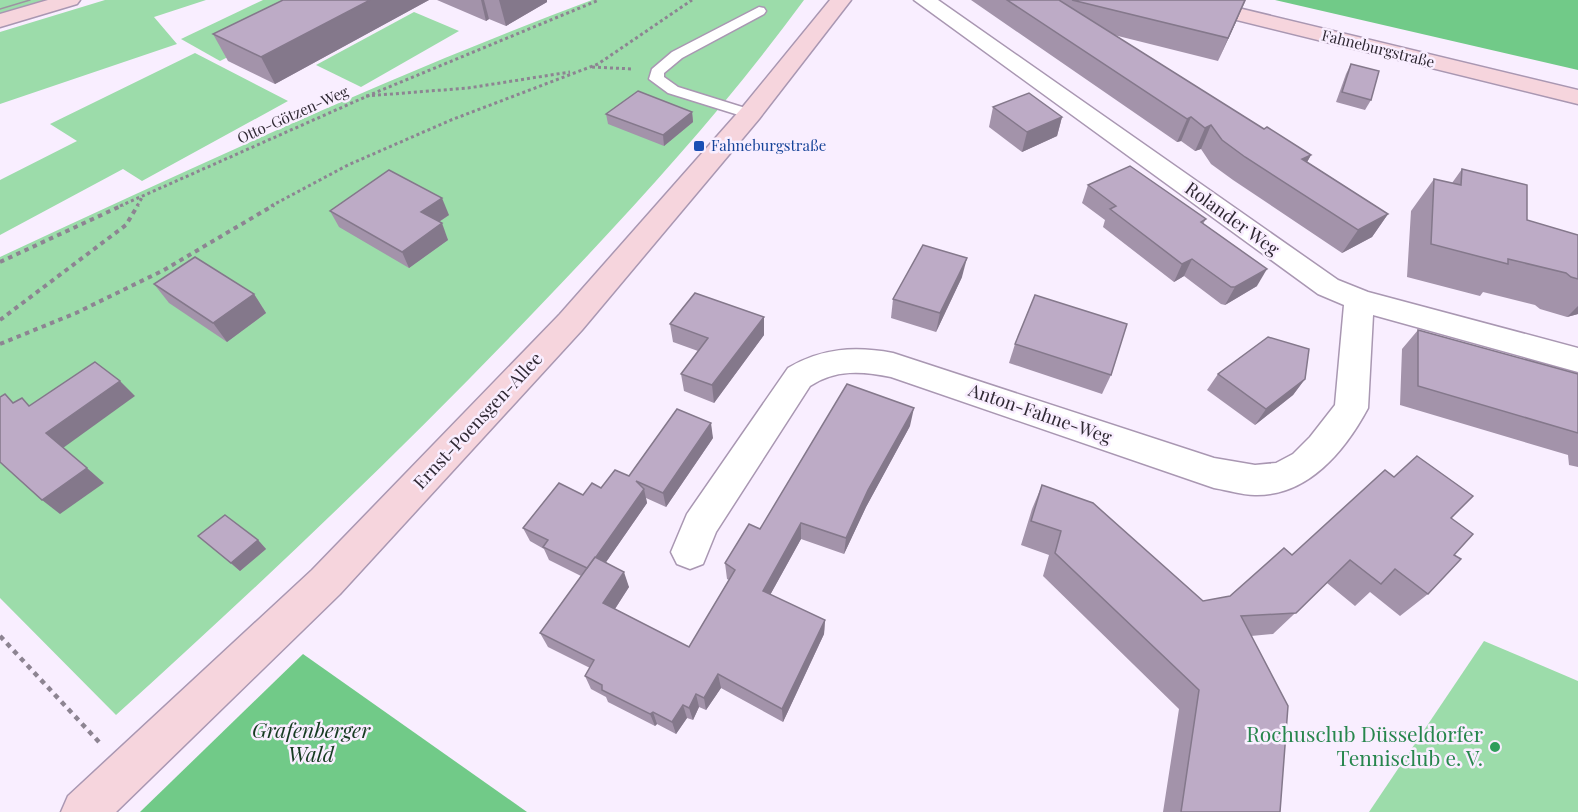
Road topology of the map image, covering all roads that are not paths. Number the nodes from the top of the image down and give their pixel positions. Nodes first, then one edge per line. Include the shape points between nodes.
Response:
1 (70, 0) edge
2 (841, 0) edge
3 (924, 0) edge
4 (1179, 0) edge
5 (759, 11) dead end
6 (0, 21) edge
7 (1578, 97) edge
8 (750, 114) junction
9 (1359, 300) junction
10 (1578, 360) edge
11 (690, 552) dead end
12 (84, 812) edge

1 - 6 street
2 - 8 street, Ernst-Poensgen-Allee
3 - 9 street, Rolander Weg via 1300,268 1328,287
4 - 7 street, Fahneburgstraße
5 - 8 lane via 677,55 657,72 656,79 673,90
8 - 12 street, Ernst-Poensgen-Allee via 571,322 326,582
9 - 10 street, Rolander Weg
9 - 11 street, Anton-Fahne-Weg via 1351,408 1322,447 1305,464 1282,477 1255,480 1214,473 893,365 843,359 822,364 799,377 700,525

